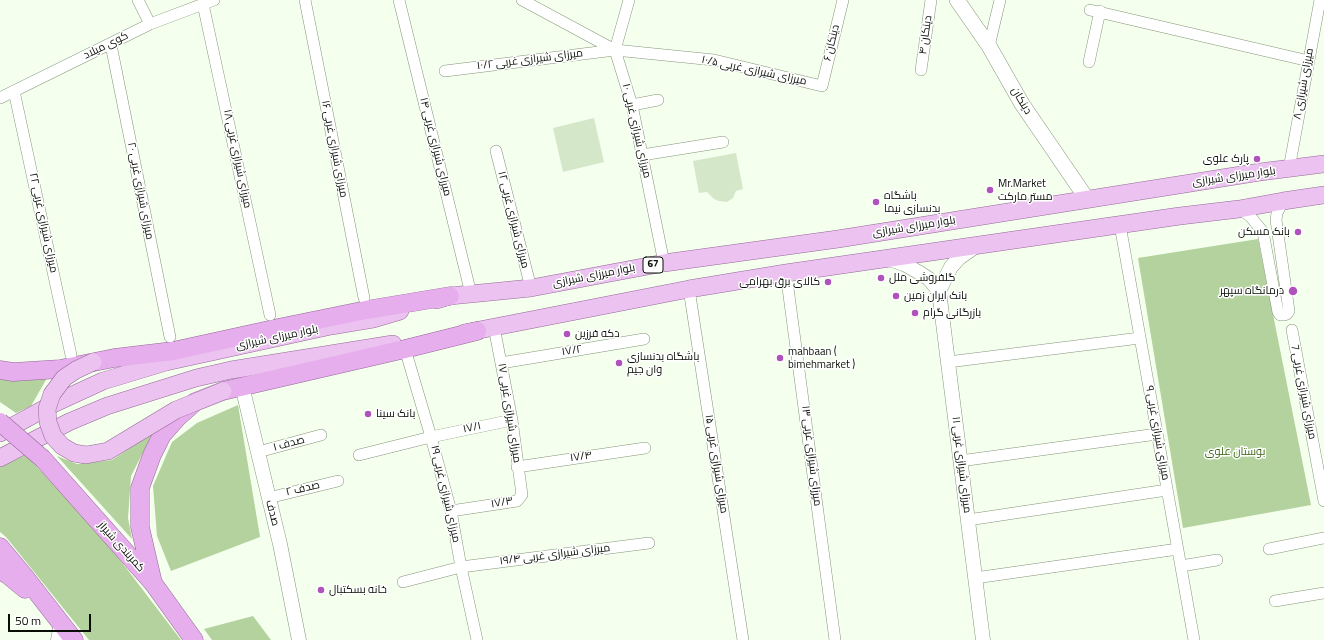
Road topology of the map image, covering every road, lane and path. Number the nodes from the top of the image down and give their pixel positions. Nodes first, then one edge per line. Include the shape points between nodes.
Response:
1 (138, 0) edge
2 (304, 0) edge
3 (399, 0) edge
4 (522, 0) edge
5 (629, 0) edge
6 (843, 0) edge
7 (931, 0) edge
8 (957, 0) edge
9 (1000, 0) edge
10 (1320, 0) edge
11 (209, 2) edge
12 (150, 24) junction
13 (111, 44) junction
14 (989, 46) junction
15 (615, 50) junction
16 (1309, 61) junction
17 (1089, 62) dead end
18 (921, 70) dead end
19 (445, 71) dead end
20 (822, 86) joint
21 (14, 91) junction
22 (0, 98) edge
23 (658, 100) dead end
24 (632, 105) junction
25 (723, 142) dead end
26 (496, 152) dead end
27 (642, 155) junction
28 (1324, 164) edge
29 (1289, 169) junction
30 (1324, 195) edge
31 (1087, 199) junction
32 (1283, 201) junction
33 (1238, 209) junction
34 (1120, 225) junction
35 (976, 246) junction
36 (889, 259) junction
37 (664, 263) junction
38 (786, 273) junction
39 (531, 288) junction
40 (689, 289) junction
41 (939, 291) junction
42 (471, 294) junction
43 (450, 296) junction
44 (364, 298) dead end
45 (270, 315) dead end
46 (486, 329) junction
47 (1292, 330) dead end
48 (170, 337) dead end
49 (1140, 338) junction
50 (644, 339) dead end
51 (405, 349) junction
52 (71, 355) dead end
53 (93, 362) junction
54 (948, 362) junction
55 (501, 363) junction
56 (0, 370) edge
57 (242, 386) junction
58 (223, 391) junction
59 (512, 420) junction
60 (0, 422) edge
61 (0, 433) edge
62 (1157, 434) junction
63 (320, 435) dead end
64 (431, 437) junction
65 (645, 448) dead end
66 (258, 452) junction
67 (359, 455) dead end
68 (0, 458) edge
69 (960, 461) junction
70 (518, 466) junction
71 (338, 481) dead end
72 (1168, 490) junction
73 (268, 498) junction
74 (520, 499) joint
75 (1324, 501) edge
76 (451, 511) junction
77 (968, 520) junction
78 (1324, 538) edge
79 (649, 543) dead end
80 (0, 547) edge
81 (1178, 549) junction
82 (1269, 549) dead end
83 (1217, 560) dead end
84 (1181, 566) junction
85 (461, 567) junction
86 (0, 570) edge
87 (975, 578) junction
88 (403, 582) dead end
89 (153, 584) junction
90 (1324, 593) edge
91 (1275, 601) dead end
92 (57, 625) edge
93 (74, 640) edge
94 (194, 640) edge
95 (299, 640) edge
96 (477, 640) edge
97 (744, 640) edge
98 (835, 640) edge
99 (983, 640) edge
100 (1194, 640) edge

1 - 12 street
2 - 44 street, ۱۶ میرزای شیرازی غربی
3 - 42 street, ۱۴ میرزای شیرازی غربی
4 - 15 street
5 - 15 street
6 - 20 street, دینکان ۶
7 - 18 street, دینکان ۴
8 - 14 main road, دینکان
9 - 14 street
10 - 16 street, ۸ میرزای شیرازی
11 - 12 street, کوی میلاد
11 - 45 street, ۱۸ میرزای شیرازی غربی
12 - 13 street, کوی میلاد
13 - 21 street, کوی میلاد
13 - 48 street, ۲۰ میرزای شیرازی غربی
14 - 31 main road, دینکان via 1022,104
15 - 19 street, ۱۰/۲ میرزای شیرازی غربی
15 - 20 street, ۱۰/۵ میرزای شیرازی غربی via 714,60
15 - 24 street, ۱۰ میرزای شیرازی غربی
16 - 17 street via 1095,10
16 - 29 street, ۸ میرزای شیرازی
21 - 22 street, کوی میلاد
21 - 52 street, ۲۲ میرزای شیرازی غربی
23 - 24 street
24 - 27 street, ۱۰ میرزای شیرازی غربی
25 - 27 street
26 - 39 street, ۱۲ میرزای شیرازی غربی
27 - 37 street, ۱۰ میرزای شیرازی غربی
28 - 29 main road, بلوار میرزای شیرازی / 67
29 - 31 main road, بلوار میرزای شیرازی / 67
30 - 32 main road, بلوار میرزای شیرازی
31 - 37 main road, بلوار میرزای شیرازی / 67 via 838,239
32 - 33 main road, بلوار میرزای شیرازی
32 - 33 street via 1276,220 1289,311 1284,315 1278,312 1263,232 1250,216
33 - 34 main road, بلوار میرزای شیرازی
34 - 35 main road, بلوار میرزای شیرازی
34 - 49 street, میرزای شیرازی غربی ۹
35 - 36 main road, بلوار میرزای شیرازی
35 - 41 street via 959,258
36 - 38 main road, بلوار میرزای شیرازی
36 - 41 street via 920,273
37 - 39 main road, بلوار میرزای شیرازی / 67
38 - 40 main road, بلوار میرزای شیرازی
38 - 98 street, ۱۳ میرزای شیرازی غربی
39 - 42 main road, بلوار میرزای شیرازی / 67
40 - 46 main road, بلوار میرزای شیرازی
40 - 97 street, ۱۵ میرزای شیرازی غربی
41 - 54 street, میرزای شیرازی غربی ۱۱
42 - 43 main road, بلوار میرزای شیرازی / 67
43 - 53 highway via 366,310 173,351
43 - 61 main road, بلوار میرزای شیرازی / 67 via 373,319 159,364 103,381 53,404
46 - 51 highway
46 - 55 street, ۱۷ میرزای شیرازی غربی
46 - 68 main road, بلوار میرزای شیرازی via 231,370 196,378 107,406
47 - 75 street, میرزای شیرازی غربی 7
49 - 54 street
49 - 62 street, میرزای شیرازی غربی ۹
50 - 55 street, ۱۷/۲
51 - 57 highway
51 - 64 street, ۱۹ میرزای شیرازی غربی
53 - 56 highway via 60,369 13,372
53 - 58 main road, bridge via 64,378 52,394 47,409 53,436 62,446 74,453 86,455 108,451 176,410
54 - 69 street, میرزای شیرازی غربی ۱۱
55 - 59 street, ۱۷ میرزای شیرازی غربی
57 - 58 highway
57 - 66 street, صدف
58 - 89 highway via 195,402 177,418 162,435 142,482 140,527
59 - 64 street, ۱۷/۱
59 - 70 street, ۱۷ میرزای شیرازی غربی
60 - 89 highway, کمربندی شیراز, bridge via 43,459
62 - 69 street
62 - 72 street, میرزای شیرازی غربی ۹
63 - 66 street, ۱ صدف
64 - 67 street, ۱۷/۱
64 - 76 street, ۱۹ میرزای شیرازی غربی
65 - 70 street, ۱۷/۴
66 - 73 street, صدف
69 - 77 street, میرزای شیرازی غربی ۱۱
70 - 74 street, ۱۷ میرزای شیرازی غربی via 522,495
71 - 73 street, ۲ صدف
72 - 77 street
72 - 81 street, میرزای شیرازی غربی ۹
73 - 95 street, صدف
74 - 76 street, ۱۷/۳
76 - 85 street, ۱۹ میرزای شیرازی غربی
77 - 87 street, میرزای شیرازی غربی ۱۱
78 - 82 street
79 - 85 street, ۱۹/۴ میرزای شیرازی غربی
80 - 92 highway via 25,577
81 - 84 street, میرزای شیرازی غربی ۹
81 - 87 street
83 - 84 street
84 - 100 street, میرزای شیرازی غربی ۹
85 - 88 street, ۱۹/۴ میرزای شیرازی غربی
85 - 96 street, ۱۹ میرزای شیرازی غربی
86 - 92 highway
87 - 99 street, میرزای شیرازی غربی ۱۱
89 - 94 highway, کمربندی شیراز
90 - 91 street
92 - 93 highway

